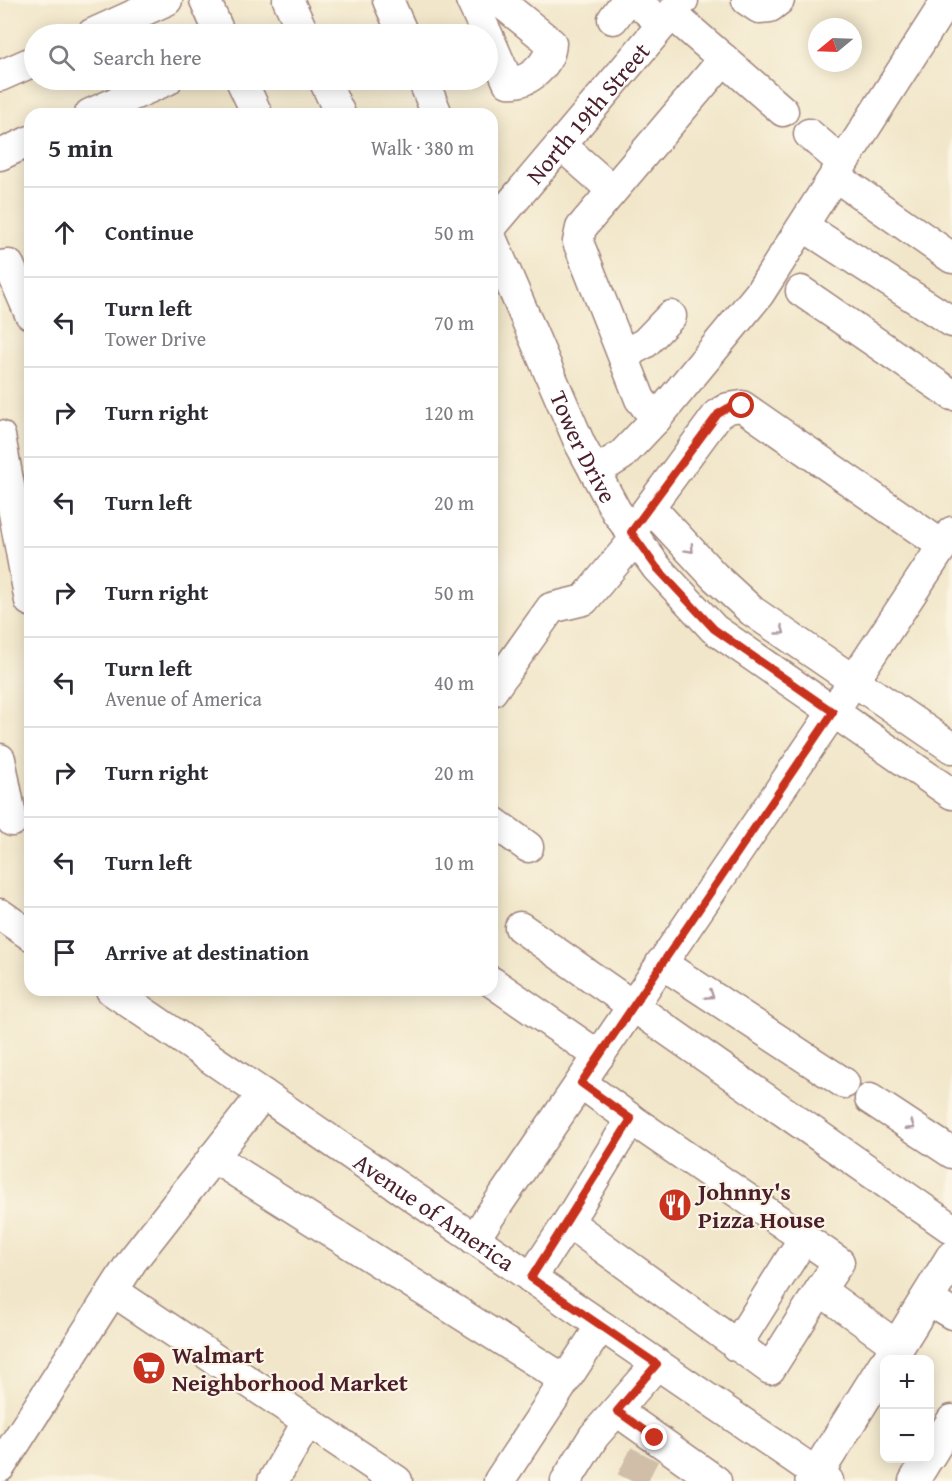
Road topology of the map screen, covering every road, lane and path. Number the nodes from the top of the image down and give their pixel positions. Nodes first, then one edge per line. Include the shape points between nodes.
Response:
1 (167, 0) edge
2 (205, 0) edge
3 (288, 0) edge
4 (388, 0) edge
5 (471, 0) edge
6 (498, 0) edge
7 (747, 0) edge
8 (778, 0) edge
9 (947, 0) edge
10 (625, 6) edge
11 (672, 13) edge
12 (114, 24) edge
13 (216, 24) edge
14 (299, 24) edge
15 (399, 24) edge
16 (482, 24) edge
17 (723, 59) junction
18 (498, 60) edge
19 (24, 65) edge
20 (0, 76) edge
21 (144, 90) edge
22 (245, 90) edge
23 (329, 90) edge
24 (427, 90) edge
25 (104, 108) edge
26 (253, 108) edge
27 (337, 108) edge
28 (435, 108) edge
29 (783, 111) dead end
30 (809, 134) dead end
31 (24, 144) edge
32 (561, 145) junction
33 (0, 155) edge
34 (839, 170) junction
35 (612, 190) junction
36 (498, 219) edge
37 (803, 226) junction
38 (498, 254) edge
39 (952, 258) edge
40 (0, 266) edge
41 (801, 291) dead end
42 (24, 300) edge
43 (671, 316) dead end
44 (952, 322) edge
45 (623, 355) junction
46 (952, 394) edge
47 (656, 419) junction
48 (0, 436) edge
49 (595, 472) junction
50 (19, 476) edge
51 (650, 507) junction
52 (24, 533) edge
53 (633, 535) junction
54 (947, 539) edge
55 (752, 611) junction
56 (731, 641) junction
57 (853, 681) junction
58 (498, 683) edge
59 (833, 712) junction
60 (952, 748) edge
61 (0, 759) edge
62 (952, 794) edge
63 (14, 818) edge
64 (498, 825) edge
65 (528, 847) dead end
66 (0, 914) edge
67 (520, 927) dead end
68 (24, 931) edge
69 (661, 963) junction
70 (498, 986) edge
71 (120, 996) edge
72 (634, 1004) junction
73 (599, 1056) junction
74 (581, 1083) junction
75 (844, 1083) dead end
76 (263, 1094) junction
77 (870, 1099) dead end
78 (631, 1119) junction
79 (949, 1143) edge
80 (213, 1157) junction
81 (568, 1222) junction
82 (952, 1229) edge
83 (804, 1238) junction
84 (474, 1239) junction
85 (952, 1258) edge
86 (531, 1278) junction
87 (820, 1290) junction
88 (113, 1291) junction
89 (939, 1307) edge
90 (601, 1326) junction
91 (736, 1346) junction
92 (888, 1355) edge
93 (892, 1355) edge
94 (657, 1364) junction
95 (880, 1374) edge
96 (565, 1380) junction
97 (617, 1411) junction
98 (952, 1420) edge
99 (308, 1421) junction
100 (934, 1449) edge
101 (925, 1463) edge
102 (0, 1467) edge
103 (700, 1474) edge
104 (819, 1478) edge
105 (273, 1481) edge
106 (397, 1481) edge
107 (499, 1481) edge
108 (566, 1481) edge
109 (914, 1481) edge

1 - 12 street
2 - 13 street
3 - 14 street
4 - 15 street
5 - 16 street
6 - 18 street via 551,43 551,53 530,78 519,83 508,82
7 - 8 street via 759,8 770,7
9 - 34 street
10 - 11 street
11 - 17 street
11 - 32 street, North 19th Street
17 - 29 street
17 - 35 street
19 - 20 street
21 - 25 street
22 - 26 street
23 - 27 street
24 - 28 street
30 - 34 street
31 - 33 street
32 - 35 street
32 - 36 street, North 19th Street
34 - 37 street
34 - 39 street
35 - 45 street via 581,228 578,242
37 - 44 street
37 - 47 street via 759,294
38 - 49 street, Tower Drive
40 - 42 street via 9,265
41 - 46 street
43 - 45 street via 645,343
45 - 47 street via 640,399
47 - 49 street via 622,455
48 - 50 street
49 - 53 street, Tower Drive
50 - 52 street
51 - 53 street
51 - 54 street via 718,414 742,406 899,515
51 -> 55 street
53 - 56 street, Tower Drive via 657,568 714,629
53 - 58 street via 584,600 551,608
54 - 57 street
55 - 56 street
55 -> 57 street
56 - 59 street, Tower Drive
57 - 59 street
57 - 60 street
59 - 62 street, Tower Drive
59 - 69 street
61 - 63 street
64 - 65 street
66 - 68 street
67 - 72 street
69 - 72 street
69 -> 75 street
70 - 73 street
71 - 76 street, Avenue of America
72 - 73 street
72 - 82 street
73 - 74 street
74 - 78 street
74 - 84 street
76 - 80 street
76 - 84 street, Avenue of America
77 -> 79 street
78 - 81 street
78 - 83 street
80 - 88 street
80 - 96 street
81 - 86 street
81 - 91 street
83 - 87 street via 839,1262
83 - 91 street
84 - 86 street, Avenue of America
85 - 89 main road
86 - 90 street, Avenue of America
87 - 91 street via 770,1369
87 - 92 street
88 - 99 street
88 - 102 street
89 - 93 main road
90 - 94 street, Avenue of America
90 - 96 street
94 - 97 street
94 - 104 street, Avenue of America
95 - 104 main road
96 - 107 street
97 - 103 street via 652,1443
97 - 108 street via 594,1436
98 - 100 street
99 - 105 street
99 - 106 street
101 - 109 street

